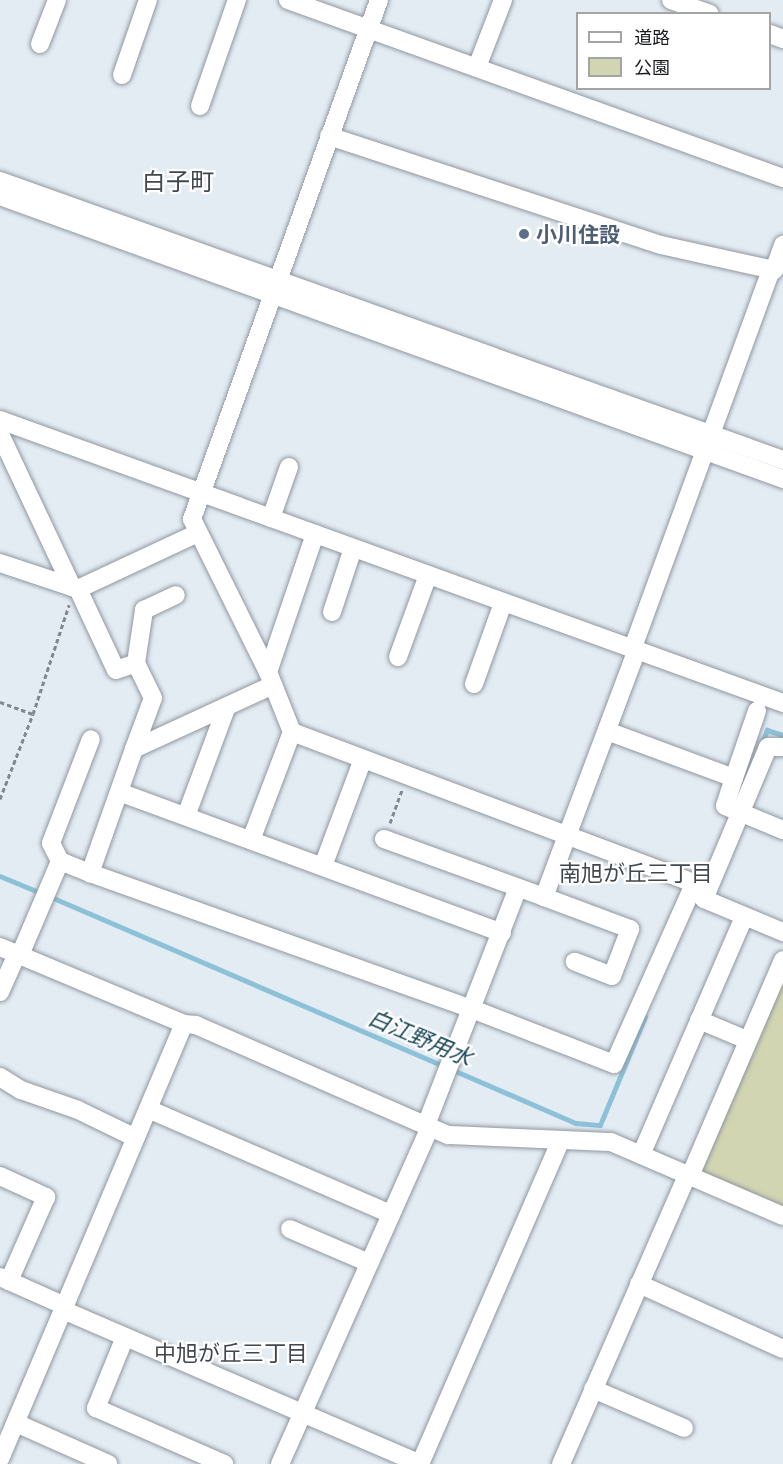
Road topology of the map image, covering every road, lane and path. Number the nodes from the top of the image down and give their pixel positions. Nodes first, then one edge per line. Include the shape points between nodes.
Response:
1 (57, 0) edge
2 (148, 0) edge
3 (237, 0) edge
4 (289, 0) edge
5 (379, 0) edge
6 (503, 0) edge
7 (671, 0) edge
8 (704, 12) edge
9 (369, 28) junction
10 (40, 44) dead end
11 (477, 67) junction
12 (122, 75) dead end
13 (200, 106) dead end
14 (329, 136) junction
15 (783, 178) edge
16 (0, 180) edge
17 (0, 196) edge
18 (783, 245) edge
19 (771, 270) junction
20 (274, 287) junction
21 (0, 420) edge
22 (0, 434) edge
23 (710, 443) junction
24 (783, 460) edge
25 (289, 467) dead end
26 (783, 479) edge
27 (200, 493) junction
28 (271, 518) junction
29 (198, 533) junction
30 (315, 534) junction
31 (353, 548) junction
32 (0, 563) edge
33 (428, 575) junction
34 (75, 588) junction
35 (176, 596) dead end
36 (503, 603) junction
37 (332, 612) dead end
38 (634, 651) junction
39 (398, 657) dead end
40 (136, 663) junction
41 (270, 679) junction
42 (474, 684) dead end
43 (0, 702) edge
44 (783, 703) edge
45 (227, 706) junction
46 (757, 711) dead end
47 (33, 714) junction
48 (607, 731) junction
49 (292, 732) junction
50 (90, 739) dead end
51 (783, 747) edge
52 (134, 749) junction
53 (363, 759) junction
54 (407, 775) junction
55 (734, 778) junction
56 (119, 792) junction
57 (0, 799) edge
58 (734, 809) junction
59 (186, 816) junction
60 (783, 830) edge
61 (568, 836) junction
62 (384, 839) joint
63 (251, 840) junction
64 (60, 861) junction
65 (323, 866) junction
66 (90, 873) junction
67 (702, 885) junction
68 (518, 888) junction
69 (544, 897) junction
70 (744, 916) junction
71 (783, 932) edge
72 (501, 933) junction
73 (12, 952) edge
74 (783, 960) edge
75 (575, 962) dead end
76 (0, 992) edge
77 (472, 1008) junction
78 (699, 1020) junction
79 (184, 1024) junction
80 (747, 1040) junction
81 (0, 1077) edge
82 (148, 1109) junction
83 (428, 1126) junction
84 (136, 1138) junction
85 (561, 1140) junction
86 (641, 1155) junction
87 (0, 1176) edge
88 (688, 1176) junction
89 (391, 1214) junction
90 (783, 1216) edge
91 (290, 1229) dead end
92 (369, 1263) junction
93 (4, 1279) edge
94 (639, 1284) junction
95 (64, 1308) junction
96 (125, 1337) junction
97 (783, 1349) edge
98 (593, 1389) junction
99 (303, 1412) junction
100 (16, 1423) junction
101 (684, 1428) dead end
102 (0, 1459) edge
103 (108, 1464) edge
104 (224, 1464) edge
105 (280, 1464) edge
106 (421, 1464) edge
107 (561, 1464) edge

1 - 10 street
2 - 12 street
3 - 13 street
4 - 9 street
5 - 9 street
6 - 11 street
7 - 8 street
9 - 11 street
9 - 14 street
11 - 15 street
14 - 19 street via 662,245
14 - 20 street
16 - 20 street
17 - 20 street
18 - 19 street
19 - 23 street
20 - 23 street
20 - 27 street
21 - 27 street
22 - 34 street
23 - 24 street
23 - 26 street
23 - 38 street
25 - 28 street
27 - 28 street
27 - 29 street via 192,519
28 - 30 street
29 - 34 street
29 - 41 street
30 - 31 street
30 - 41 street
31 - 33 street
31 - 37 street
32 - 34 street
33 - 36 street
33 - 39 street
34 - 40 street via 116,670
34 - 47 path
35 - 40 street via 144,610
36 - 38 street
36 - 42 street
38 - 44 street
38 - 48 street
40 - 52 street via 153,698
41 - 45 street
41 - 49 street
43 - 47 path
45 - 52 street
45 - 59 street
46 - 55 street
47 - 57 path
48 - 55 street
48 - 61 street
49 - 53 street
49 - 63 street
50 - 64 street via 51,843
51 - 58 street via 768,747
52 - 56 street
53 - 54 street
53 - 65 street
54 - 61 street
54 - 62 path
55 - 58 street
56 - 59 street
56 - 66 street
58 - 60 street
58 - 67 street
59 - 63 street
61 - 67 street
61 - 69 street
62 - 68 street
63 - 65 street
64 - 66 street
64 - 73 street via 46,897
65 - 72 street
66 - 77 street
67 - 70 street via 704,899
67 - 77 street via 614,1064
68 - 69 street
68 - 72 street
69 - 75 street via 630,928 612,976
70 - 71 street
70 - 78 street
72 - 77 street
73 - 76 street
73 - 79 street
74 - 80 street
77 - 83 street
78 - 80 street
78 - 86 street
79 - 82 street
79 - 83 street via 196,1025
80 - 88 street
81 - 84 street via 21,1090 78,1110
82 - 84 street
82 - 89 street
83 - 85 street via 448,1135
83 - 89 street
84 - 95 street
85 - 86 street via 611,1142
85 - 106 street
86 - 88 street
87 - 93 street via 46,1197
88 - 90 street
88 - 94 street
89 - 92 street
91 - 92 street
92 - 99 street
93 - 95 street
94 - 97 street
94 - 98 street
95 - 96 street
95 - 100 street
96 - 99 street
96 - 104 street via 96,1408
98 - 101 street
98 - 107 street
99 - 105 street
99 - 106 street
100 - 102 street
100 - 103 street

